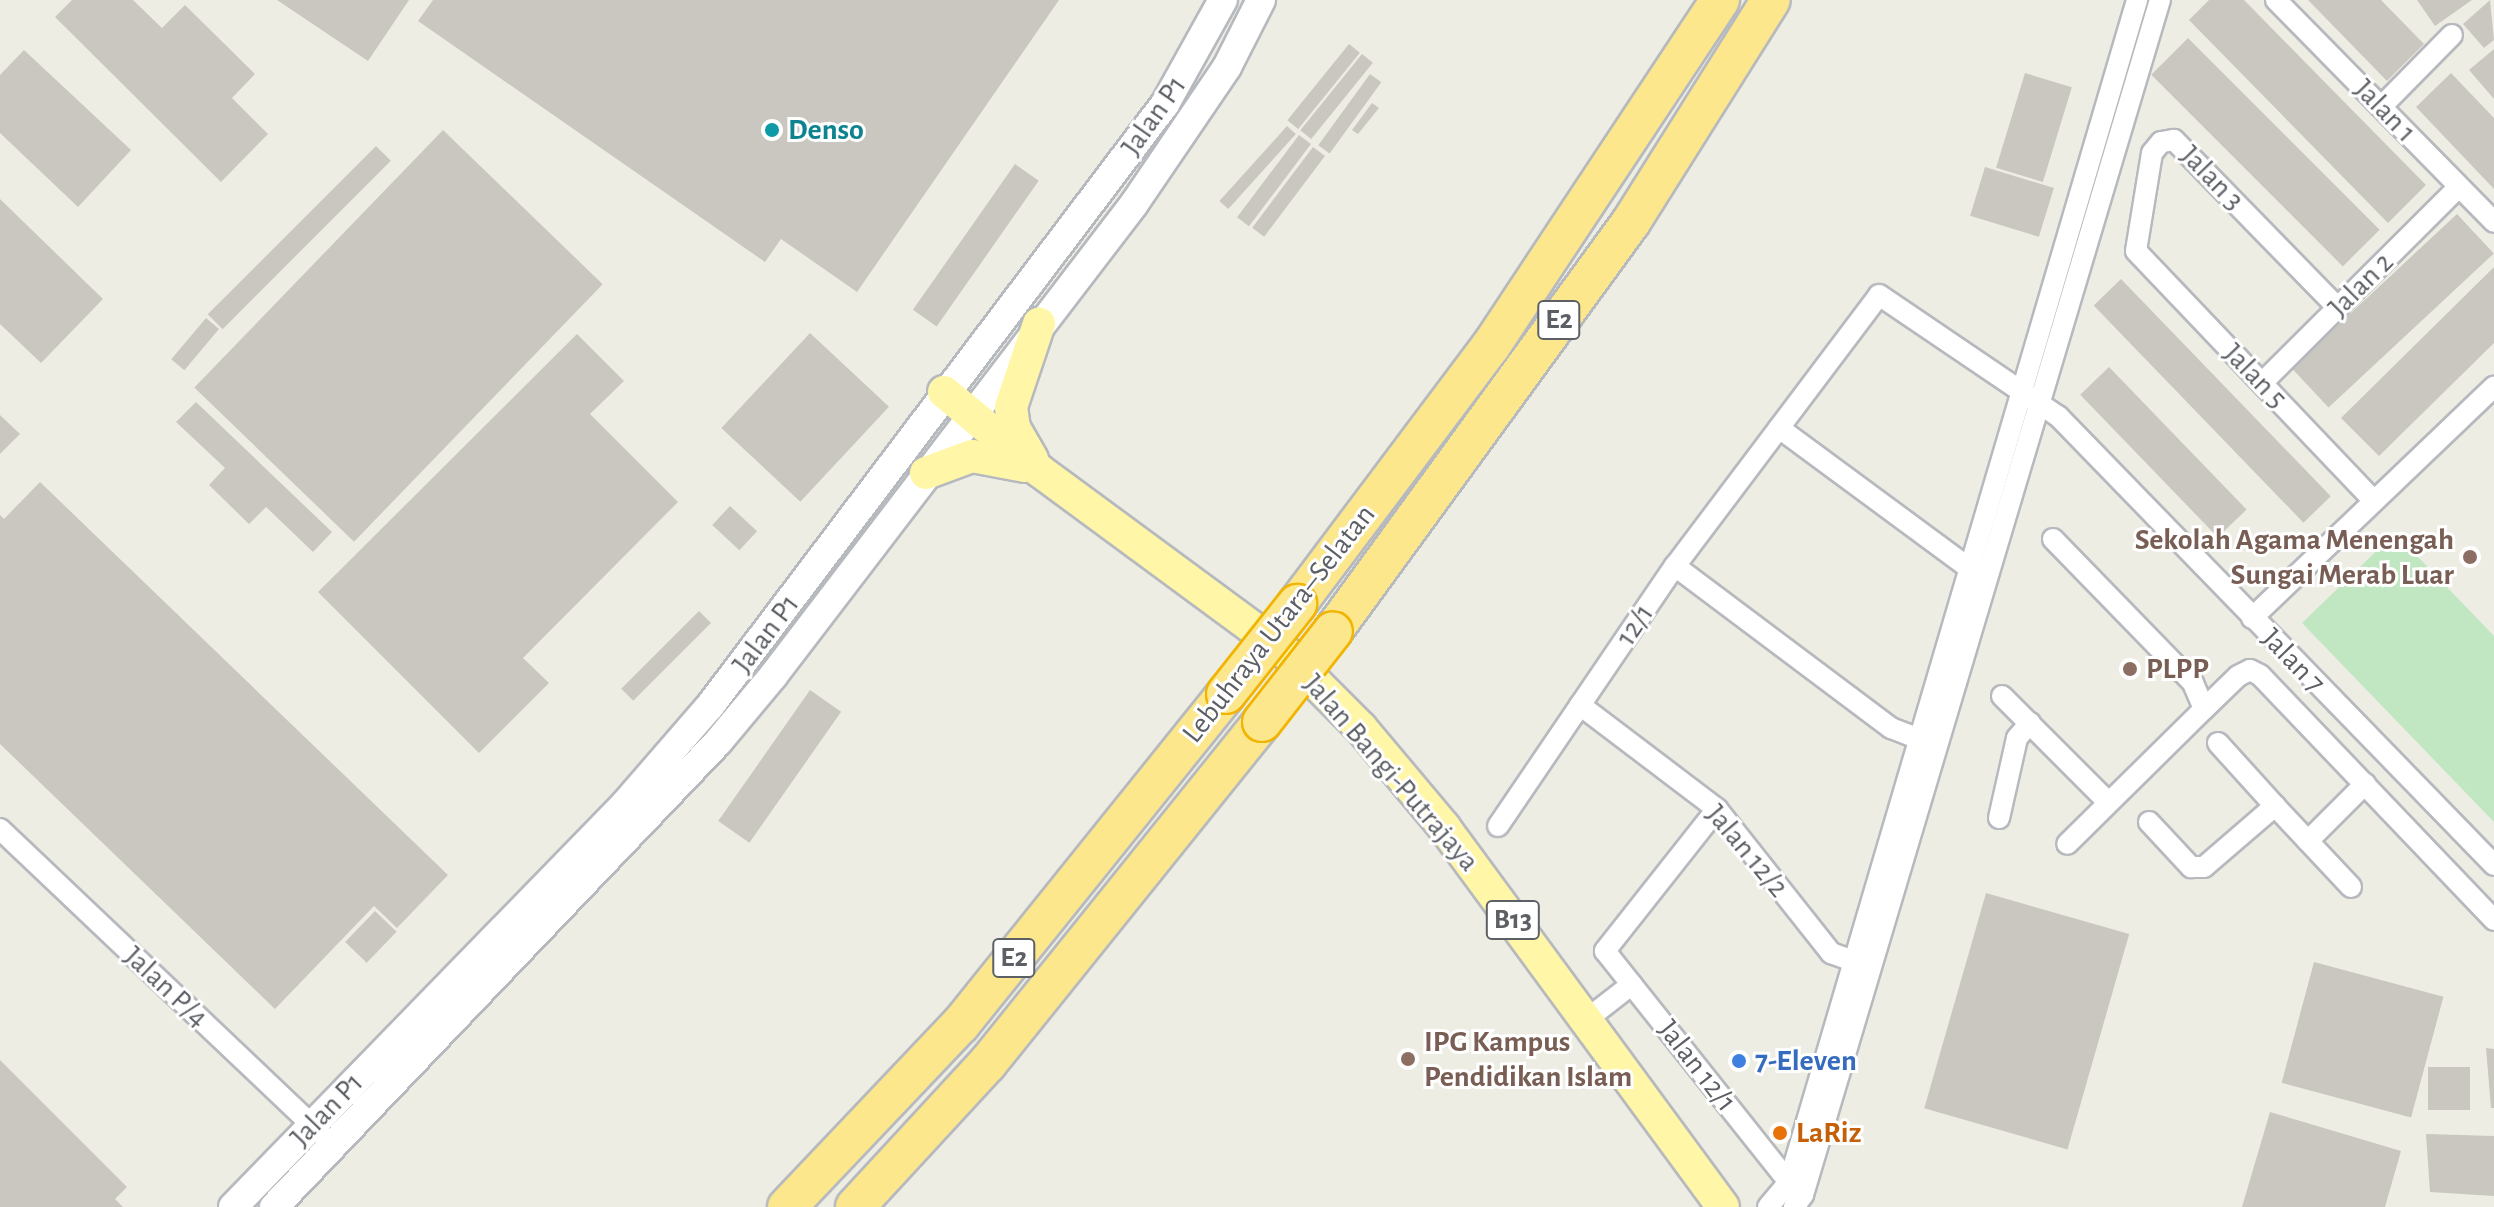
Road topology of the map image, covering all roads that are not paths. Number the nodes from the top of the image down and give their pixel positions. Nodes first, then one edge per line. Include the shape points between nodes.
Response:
1 (1223, 0) edge
2 (1261, 0) edge
3 (1720, 0) edge
4 (1771, 0) edge
5 (2137, 0) edge
6 (2160, 0) edge
7 (2276, 0) edge
8 (2452, 35) dead end
9 (2381, 107) junction
10 (2459, 187) junction
11 (2494, 222) edge
12 (2136, 251) joint
13 (2338, 308) junction
14 (1039, 324) junction
15 (2262, 383) junction
16 (2494, 387) edge
17 (944, 392) junction
18 (2021, 393) junction
19 (2040, 404) junction
20 (971, 414) junction
21 (1779, 428) junction
22 (1040, 471) junction
23 (926, 473) junction
24 (2374, 501) junction
25 (2053, 539) dead end
26 (1675, 566) junction
27 (1969, 568) junction
28 (2252, 618) junction
29 (2002, 696) dead end
30 (1580, 705) junction
31 (2204, 709) junction
32 (2030, 723) junction
33 (1928, 742) junction
34 (2218, 743) dead end
35 (2365, 784) junction
36 (2108, 802) junction
37 (2275, 806) junction
38 (1717, 809) junction
39 (1999, 818) dead end
40 (2149, 822) dead end
41 (1498, 826) dead end
42 (0, 829) edge
43 (2308, 841) junction
44 (2067, 844) dead end
45 (2494, 865) edge
46 (2351, 887) dead end
47 (2494, 920) edge
48 (1862, 964) junction
49 (1632, 984) junction
50 (1586, 1020) junction
51 (312, 1125) junction
52 (333, 1145) junction
53 (1789, 1182) junction
54 (233, 1207) edge
55 (274, 1207) edge
56 (787, 1207) edge
57 (855, 1207) edge
58 (1723, 1207) edge
59 (1768, 1207) edge
60 (1794, 1207) edge

1 - 17 main road, Jalan P1 via 1165,104
2 - 14 main road, Jalan P1 via 1227,67 1134,204
3 - 56 highway, Lebuhraya Utara–Selatan / E2, bridge via 1491,346 1297,604 960,1025
4 - 57 highway, Lebuhraya Utara–Selatan / E2, bridge via 1631,222 1333,631 987,1064
5 - 18 street
6 - 19 street
7 - 9 street, Jalan 1
8 - 9 street
9 - 10 street, Jalan 1
10 - 11 street, Jalan 1
10 - 13 street, Jalan 2
12 - 13 street, Jalan 3 via 2152,153 2161,142 2174,140
12 - 15 street, Jalan 5
13 - 15 street, Jalan 2
14 - 20 main road, Jalan P1
14 - 22 main road via 1011,407 1014,428
15 - 24 street, Jalan 5
16 - 24 street
17 - 20 main road, B13
17 - 51 main road, Jalan P1 via 710,706 625,804
18 - 19 street, Jalan 7
18 - 21 street, Jalan 7 via 1879,295
18 - 27 street
19 - 28 street, Jalan 7
19 - 33 street
20 - 22 main road, B13
20 - 23 main road, Jalan P1
21 - 26 street, 12/1
21 - 27 street
22 - 23 main road via 1004,458 972,456
22 - 50 main road, Jalan Bangi-Putrajaya / B13 via 1283,650 1361,728 1444,827
23 - 52 main road, Jalan P1 via 718,742
24 - 28 street
25 - 31 street via 2193,683
26 - 30 street, 12/1
26 - 33 street via 1891,728
27 - 33 street
28 - 45 street, Jalan 7
29 - 32 street
30 - 38 street, Jalan 12/2
30 - 41 street, 12/1
31 - 35 street via 2250,670
31 - 36 street
32 - 36 street
32 - 39 street via 2017,738
33 - 48 street
34 - 37 street
35 - 43 street
35 - 47 street
36 - 44 street
37 - 40 street via 2204,867 2191,867
37 - 43 street
38 - 48 street, Jalan 12/2 via 1831,953
38 - 49 street, Jalan 12/1 via 1605,951
42 - 51 street, Jalan P/4
43 - 46 street
48 - 53 street
48 - 60 street via 1803,1195
49 - 50 street
49 - 53 street, Jalan 12/1
50 - 58 main road, Jalan Bangi-Putrajaya / B13
51 - 52 street, Jalan P/4
51 - 54 main road, Jalan P1
52 - 55 main road, Jalan P1
53 - 59 street

